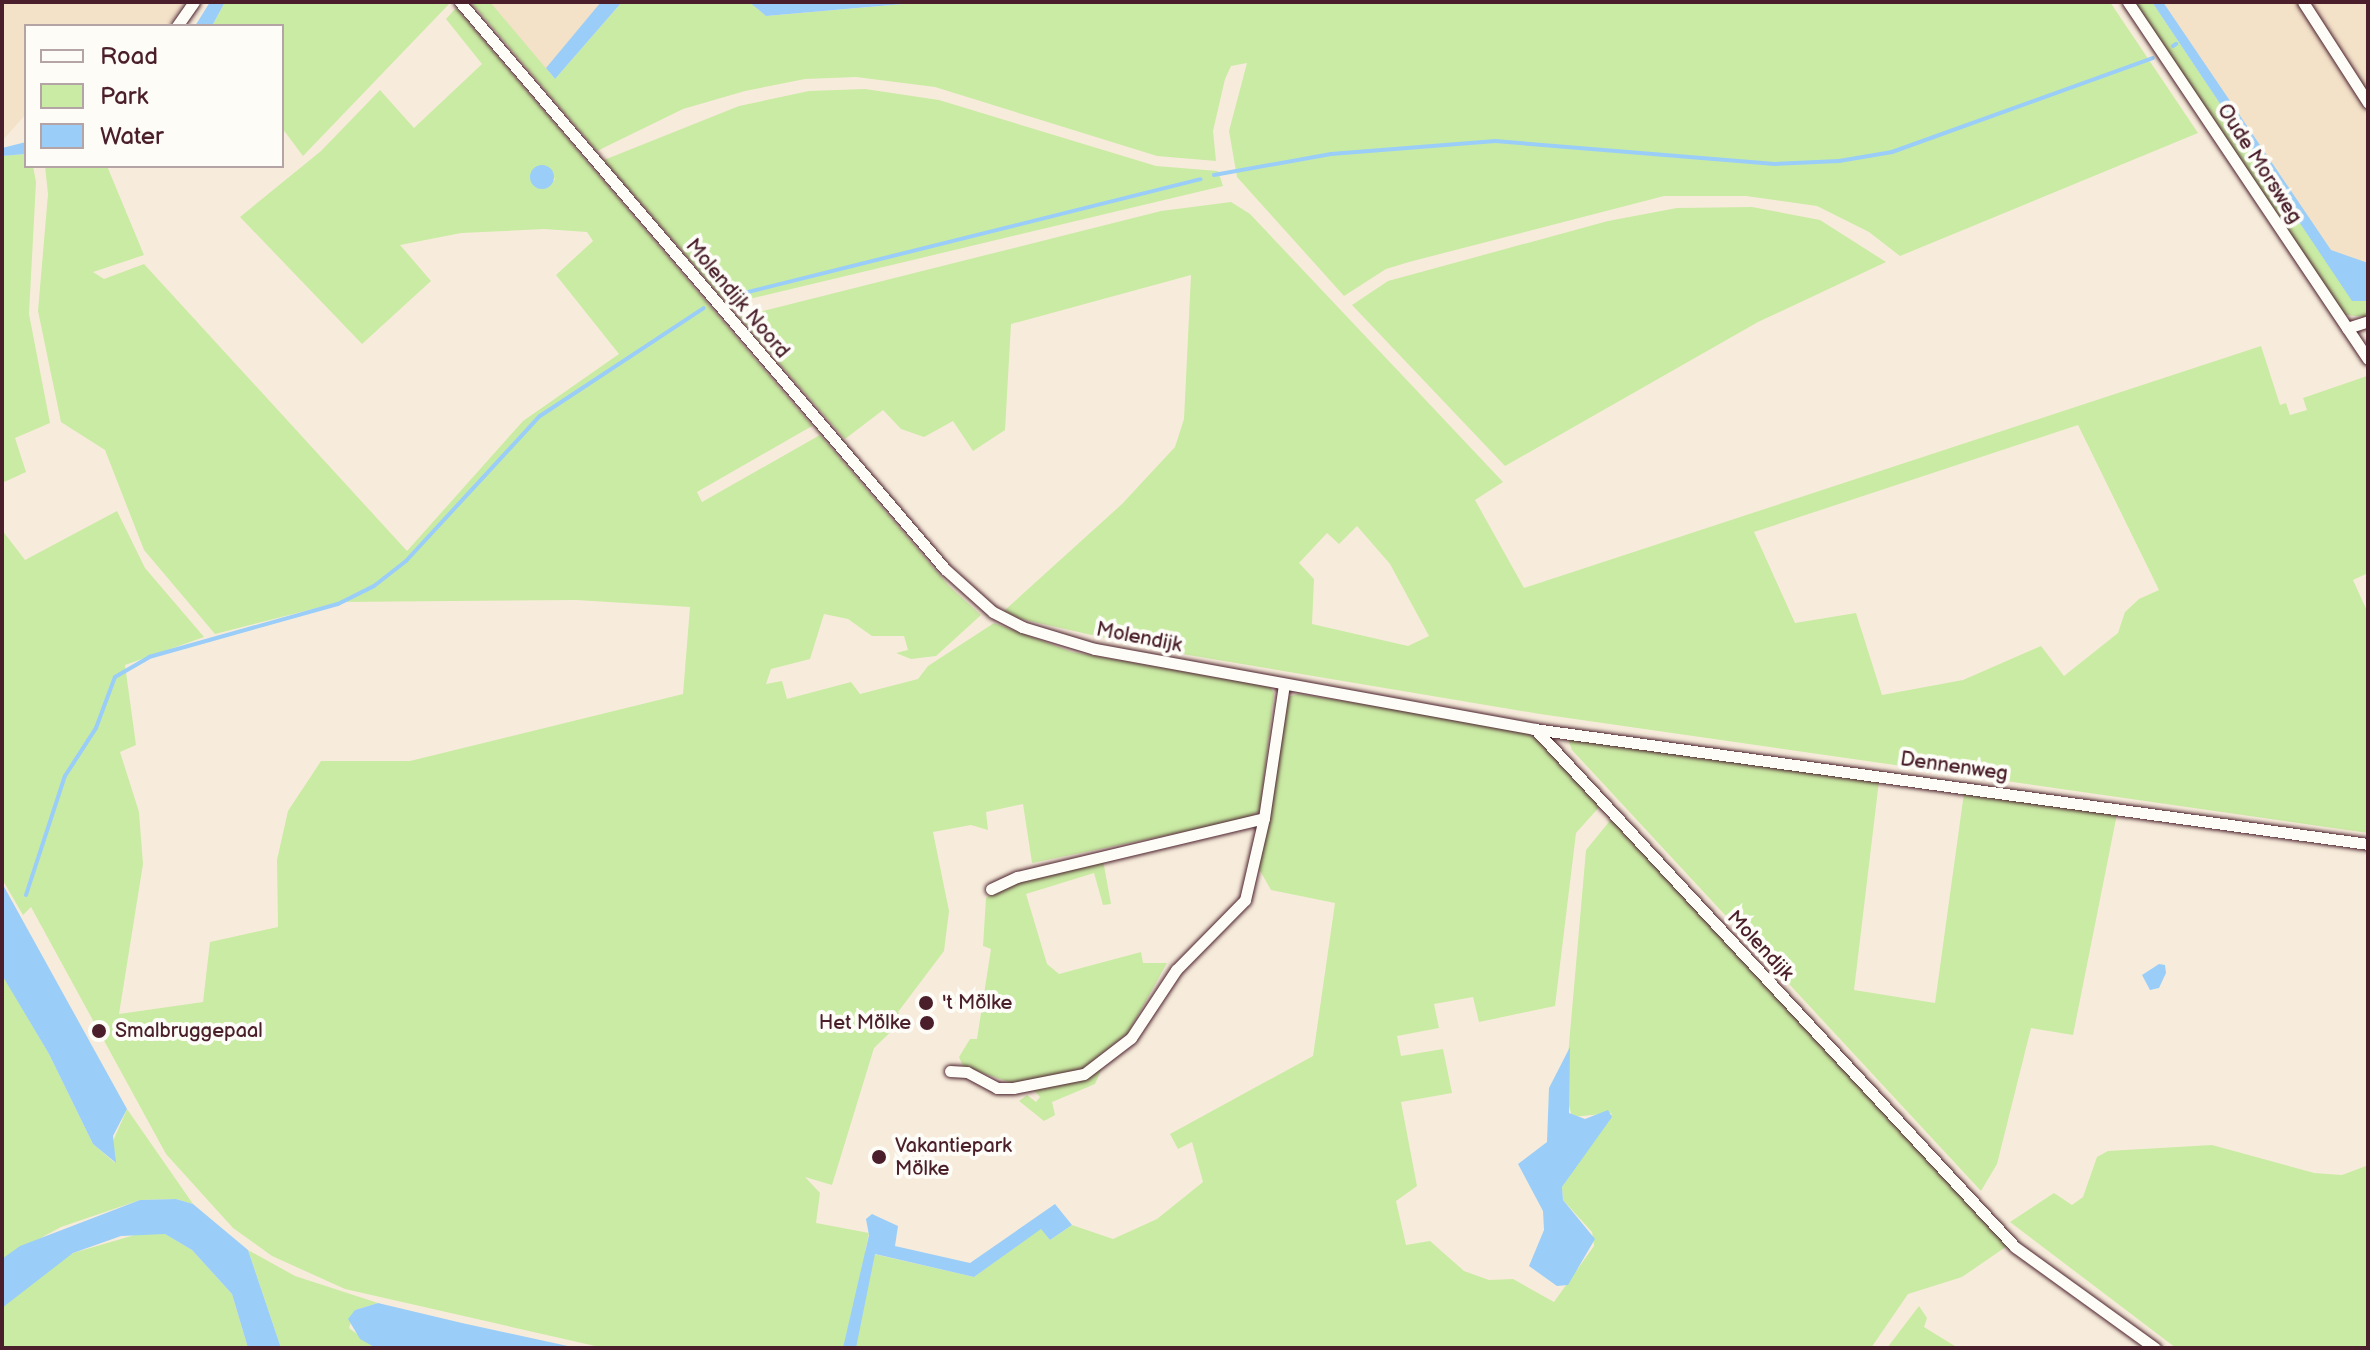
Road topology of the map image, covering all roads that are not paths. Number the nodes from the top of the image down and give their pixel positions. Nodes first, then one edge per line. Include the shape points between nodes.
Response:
1 (194, 2) edge
2 (460, 2) edge
3 (2128, 2) edge
4 (2303, 2) edge
5 (178, 24) edge
6 (2368, 103) edge
7 (2368, 321) edge
8 (2347, 328) junction
9 (2368, 359) edge
10 (993, 612) joint
11 (1284, 684) junction
12 (1534, 729) junction
13 (1264, 818) junction
14 (2368, 844) edge
15 (991, 889) dead end
16 (950, 1071) dead end
17 (2155, 1348) edge

1 - 5 street
2 - 10 street, Molendijk Noord via 945,569
3 - 8 street, Oude Morsweg
4 - 6 street
7 - 8 street
8 - 9 street, Oude Morsweg
10 - 11 street, Molendijk via 1022,627 1095,649
11 - 12 street, Molendijk
11 - 13 street
12 - 14 street, Dennenweg
12 - 17 street, Molendijk via 2015,1247
13 - 15 street via 1017,877
13 - 16 street via 1245,900 1176,970 1131,1038 1113,1055 1084,1074 1004,1089 967,1072

